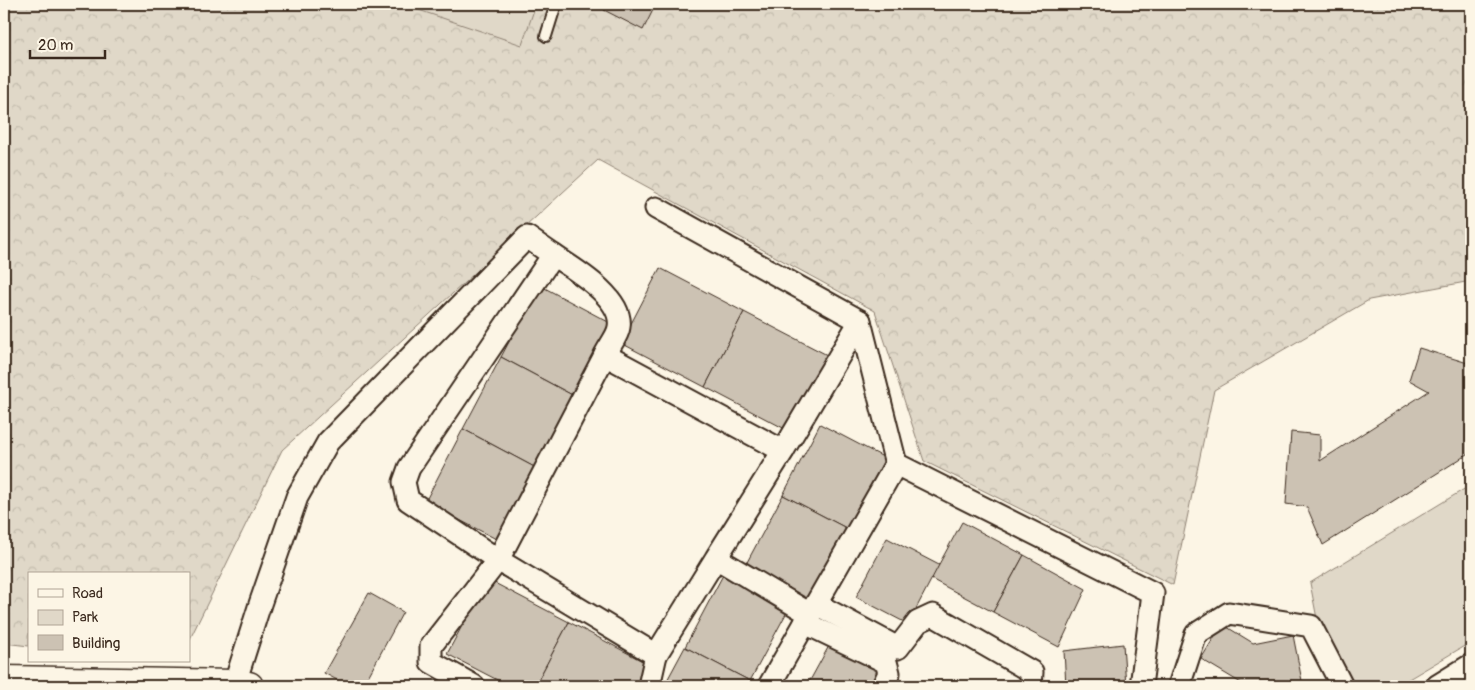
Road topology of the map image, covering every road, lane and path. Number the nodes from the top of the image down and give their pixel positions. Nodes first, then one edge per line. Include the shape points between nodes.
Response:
1 (556, 4) edge
2 (546, 36) dead end
3 (656, 208) dead end
4 (554, 255) junction
5 (860, 321) junction
6 (605, 355) junction
7 (783, 451) junction
8 (896, 464) junction
9 (716, 558) junction
10 (498, 560) junction
11 (810, 614) junction
12 (656, 656) junction
13 (1471, 665) edge
14 (4, 680) edge
15 (239, 686) edge
16 (474, 686) edge
17 (649, 686) edge
18 (769, 686) edge
19 (883, 686) edge
20 (1031, 686) edge
21 (1141, 686) edge
22 (1179, 686) edge
23 (1342, 686) edge
24 (1436, 686) edge

1 - 2 lane
3 - 5 street
4 - 6 street via 604,292 613,305 619,318 619,328
4 - 10 street via 409,468 404,482 408,500
4 - 15 street via 527,237 328,442 298,497 260,604
5 - 7 street
5 - 8 street
6 - 7 street
6 - 10 street
7 - 9 street
8 - 11 street
8 - 21 street via 1153,593
9 - 11 street
9 - 12 street
10 - 12 street
10 - 16 street via 431,646 431,662
11 - 18 street
11 - 19 street via 886,662 889,673
11 - 20 street via 898,648 918,622 933,615 1032,672
12 - 17 street
13 - 24 street
14 - 15 street
22 - 23 street via 1196,634 1229,614 1311,626

